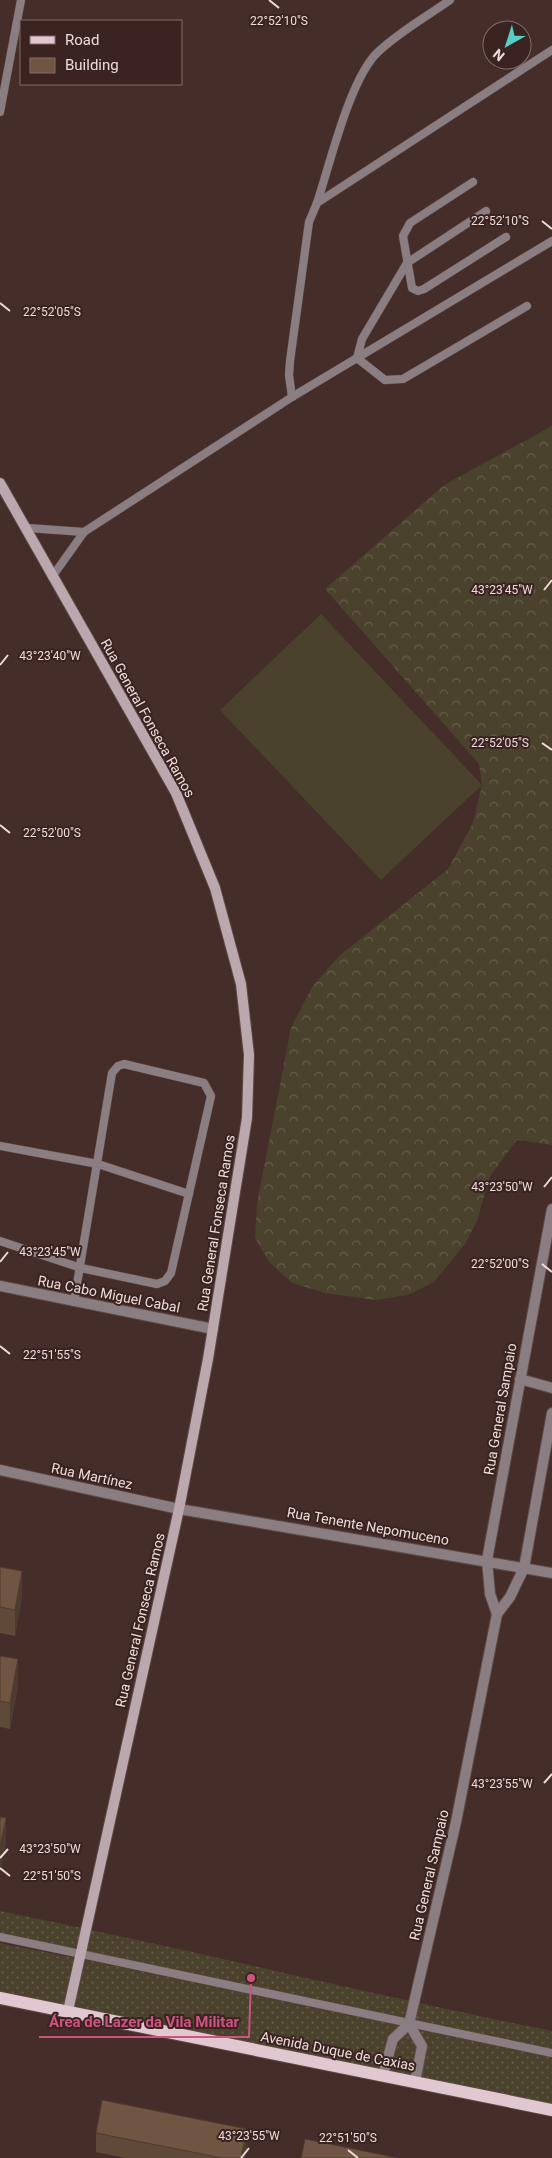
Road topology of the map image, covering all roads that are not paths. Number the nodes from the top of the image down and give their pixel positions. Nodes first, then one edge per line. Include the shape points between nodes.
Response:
1 (21, 0) edge
2 (450, 0) edge
3 (552, 50) edge
4 (0, 112) edge
5 (473, 182) dead end
6 (317, 203) junction
7 (486, 210) dead end
8 (506, 237) dead end
9 (552, 241) edge
10 (407, 262) junction
11 (527, 306) dead end
12 (357, 358) junction
13 (292, 397) junction
14 (0, 483) edge
15 (28, 528) junction
16 (84, 532) junction
17 (52, 577) junction
18 (0, 1146) edge
19 (98, 1164) junction
20 (189, 1194) junction
21 (552, 1209) edge
22 (0, 1241) edge
23 (81, 1268) junction
24 (0, 1286) edge
25 (74, 1302) junction
26 (213, 1328) junction
27 (520, 1379) junction
28 (552, 1388) edge
29 (552, 1413) edge
30 (0, 1470) edge
31 (179, 1509) junction
32 (487, 1560) junction
33 (524, 1568) junction
34 (552, 1573) edge
35 (497, 1614) junction
36 (0, 1937) edge
37 (81, 1953) junction
38 (0, 1998) edge
39 (68, 2012) junction
40 (409, 2024) junction
41 (552, 2053) edge
42 (383, 2075) junction
43 (415, 2082) junction
44 (552, 2110) edge

1 - 4 lane
2 - 6 lane via 378,52 366,67 356,86
3 - 6 lane
5 - 10 lane via 410,222 403,236
6 - 13 lane via 309,222 288,375
7 - 10 lane
8 - 10 lane via 418,291 412,288
9 - 12 lane
10 - 12 lane via 362,339
11 - 12 lane via 403,379 385,380
12 - 13 lane
13 - 16 lane
14 - 15 street, Rua General Fonseca Ramos
15 - 16 lane
15 - 17 street, Rua General Fonseca Ramos
16 - 17 lane
17 - 26 street, Rua General Fonseca Ramos via 176,793 215,888 241,984 249,1054 247,1118
18 - 19 lane
19 - 20 lane
19 - 20 lane via 112,1073 118,1066 124,1064 204,1083 211,1096
19 - 23 lane
20 - 23 lane via 171,1273 164,1281 157,1284
21 - 27 street, Rua General Sampaio
22 - 23 lane
23 - 25 lane
24 - 25 street, Rua Cabo Miguel Cabal
25 - 26 street, Rua Cabo Miguel Cabal
26 - 31 street, Rua General Fonseca Ramos
27 - 28 street
27 - 32 street, Rua General Sampaio
29 - 33 street, Rua General Sampaio
30 - 31 street, Rua Martínez
31 - 32 street, Rua Tenente Nepomuceno
31 - 37 street, Rua General Fonseca Ramos
32 - 33 street, Rua Tenente Nepomuceno
32 - 35 street, Rua General Sampaio via 490,1594
33 - 34 street, Rua Tenente Nepomuceno
33 - 35 street, Rua General Sampaio via 510,1597
35 - 40 street, Rua General Sampaio via 456,1822
36 - 37 lane
37 - 39 street, Rua General Fonseca Ramos
37 - 40 lane
38 - 39 main road, Avenida Duque de Caxias
39 - 42 main road, Avenida Duque de Caxias
40 - 41 lane
40 - 42 street via 393,2039
40 - 43 street via 422,2046
42 - 43 main road, Avenida Duque de Caxias
43 - 44 main road, Avenida Duque de Caxias

